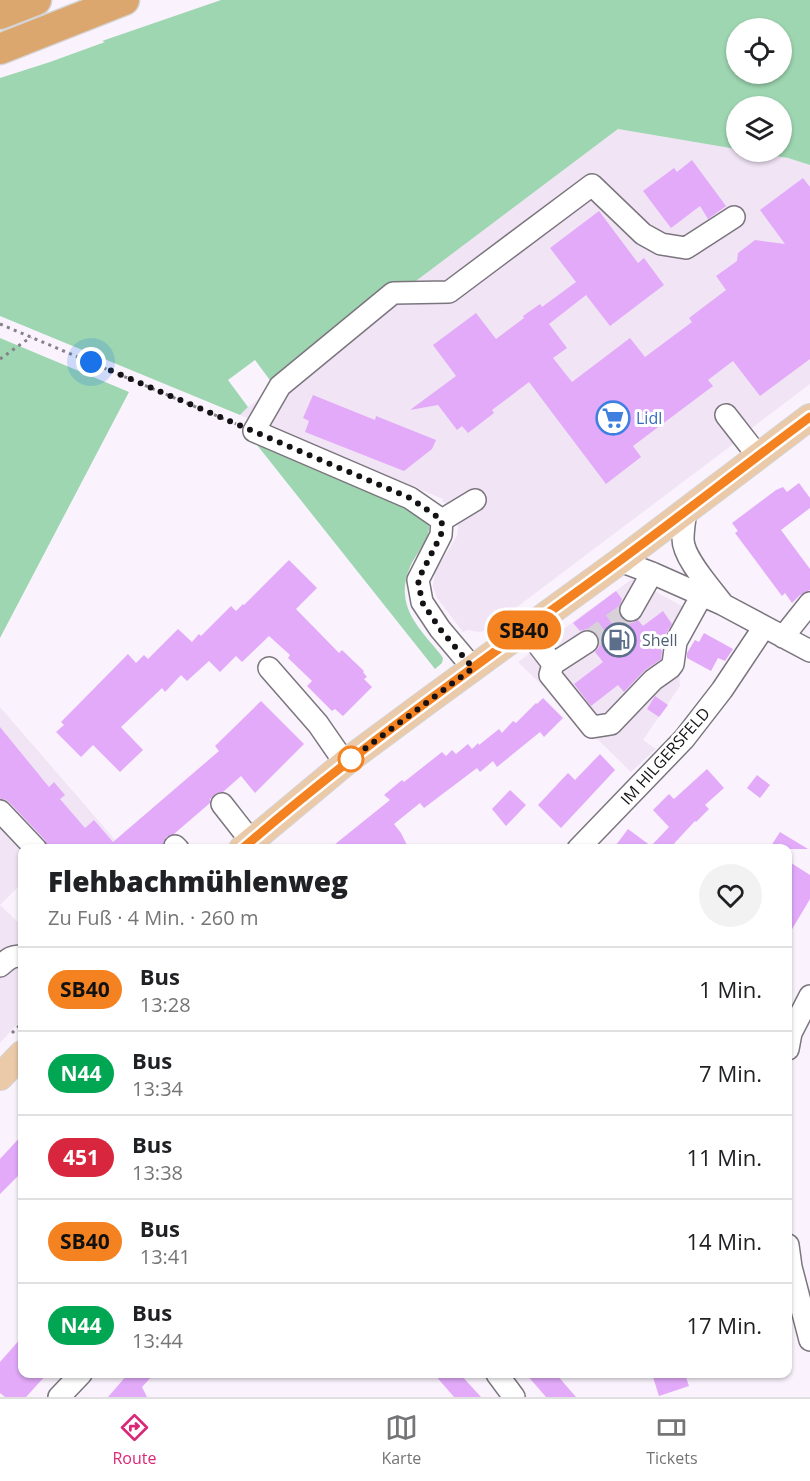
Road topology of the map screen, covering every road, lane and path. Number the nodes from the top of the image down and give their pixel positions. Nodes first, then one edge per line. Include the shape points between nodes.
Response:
1 (36, 0) edge
2 (124, 0) edge
3 (0, 14) edge
4 (0, 49) edge
5 (734, 217) dead end
6 (0, 324) edge
7 (31, 337) junction
8 (0, 359) edge
9 (726, 415) dead end
10 (810, 417) edge
11 (254, 432) junction
12 (758, 456) junction
13 (475, 500) dead end
14 (686, 510) junction
15 (442, 520) junction
16 (620, 561) junction
17 (652, 573) junction
18 (702, 595) junction
19 (810, 603) edge
20 (723, 604) junction
21 (631, 610) tunnel mouth
22 (526, 629) junction
23 (773, 632) junction
24 (587, 642) tunnel mouth
25 (810, 651) edge
26 (553, 664) junction
27 (269, 668) dead end
28 (473, 668) junction
29 (345, 763) junction
30 (222, 804) dead end
31 (0, 811) edge
32 (31, 844) edge
33 (246, 844) edge
34 (248, 844) edge
35 (583, 844) edge
36 (18, 956) edge
37 (0, 966) edge
38 (810, 996) edge
39 (792, 1031) edge
40 (18, 1058) edge
41 (0, 1077) edge
42 (792, 1271) edge
43 (809, 1332) edge
44 (500, 1378) edge
45 (513, 1397) edge

1 - 3 highway
2 - 4 highway
5 - 11 street via 686,248 661,244 644,234 592,185 449,292 393,293 280,386
6 - 7 path
7 - 8 path
7 - 11 path
9 - 12 street
10 - 12 main road
11 - 15 street via 410,498
12 - 14 main road
13 - 15 street
14 - 16 main road
14 - 20 street via 684,547
15 - 28 street via 441,535 418,580 422,602
16 - 17 street
16 - 22 main road
17 - 18 street
17 - 21 street
18 - 20 street
18 - 26 street via 676,642 673,664 611,724 592,727 550,675
19 - 23 street, IM HILGERSFELD
20 - 23 street
22 - 26 street
22 - 28 main road
23 - 25 street
23 - 35 street, IM HILGERSFELD via 676,748
24 - 26 street
27 - 29 street via 318,724
28 - 29 main road
29 - 34 main road
30 - 33 street
31 - 32 street
36 - 37 street
38 - 39 street
40 - 41 main road
42 - 43 street
44 - 45 street

